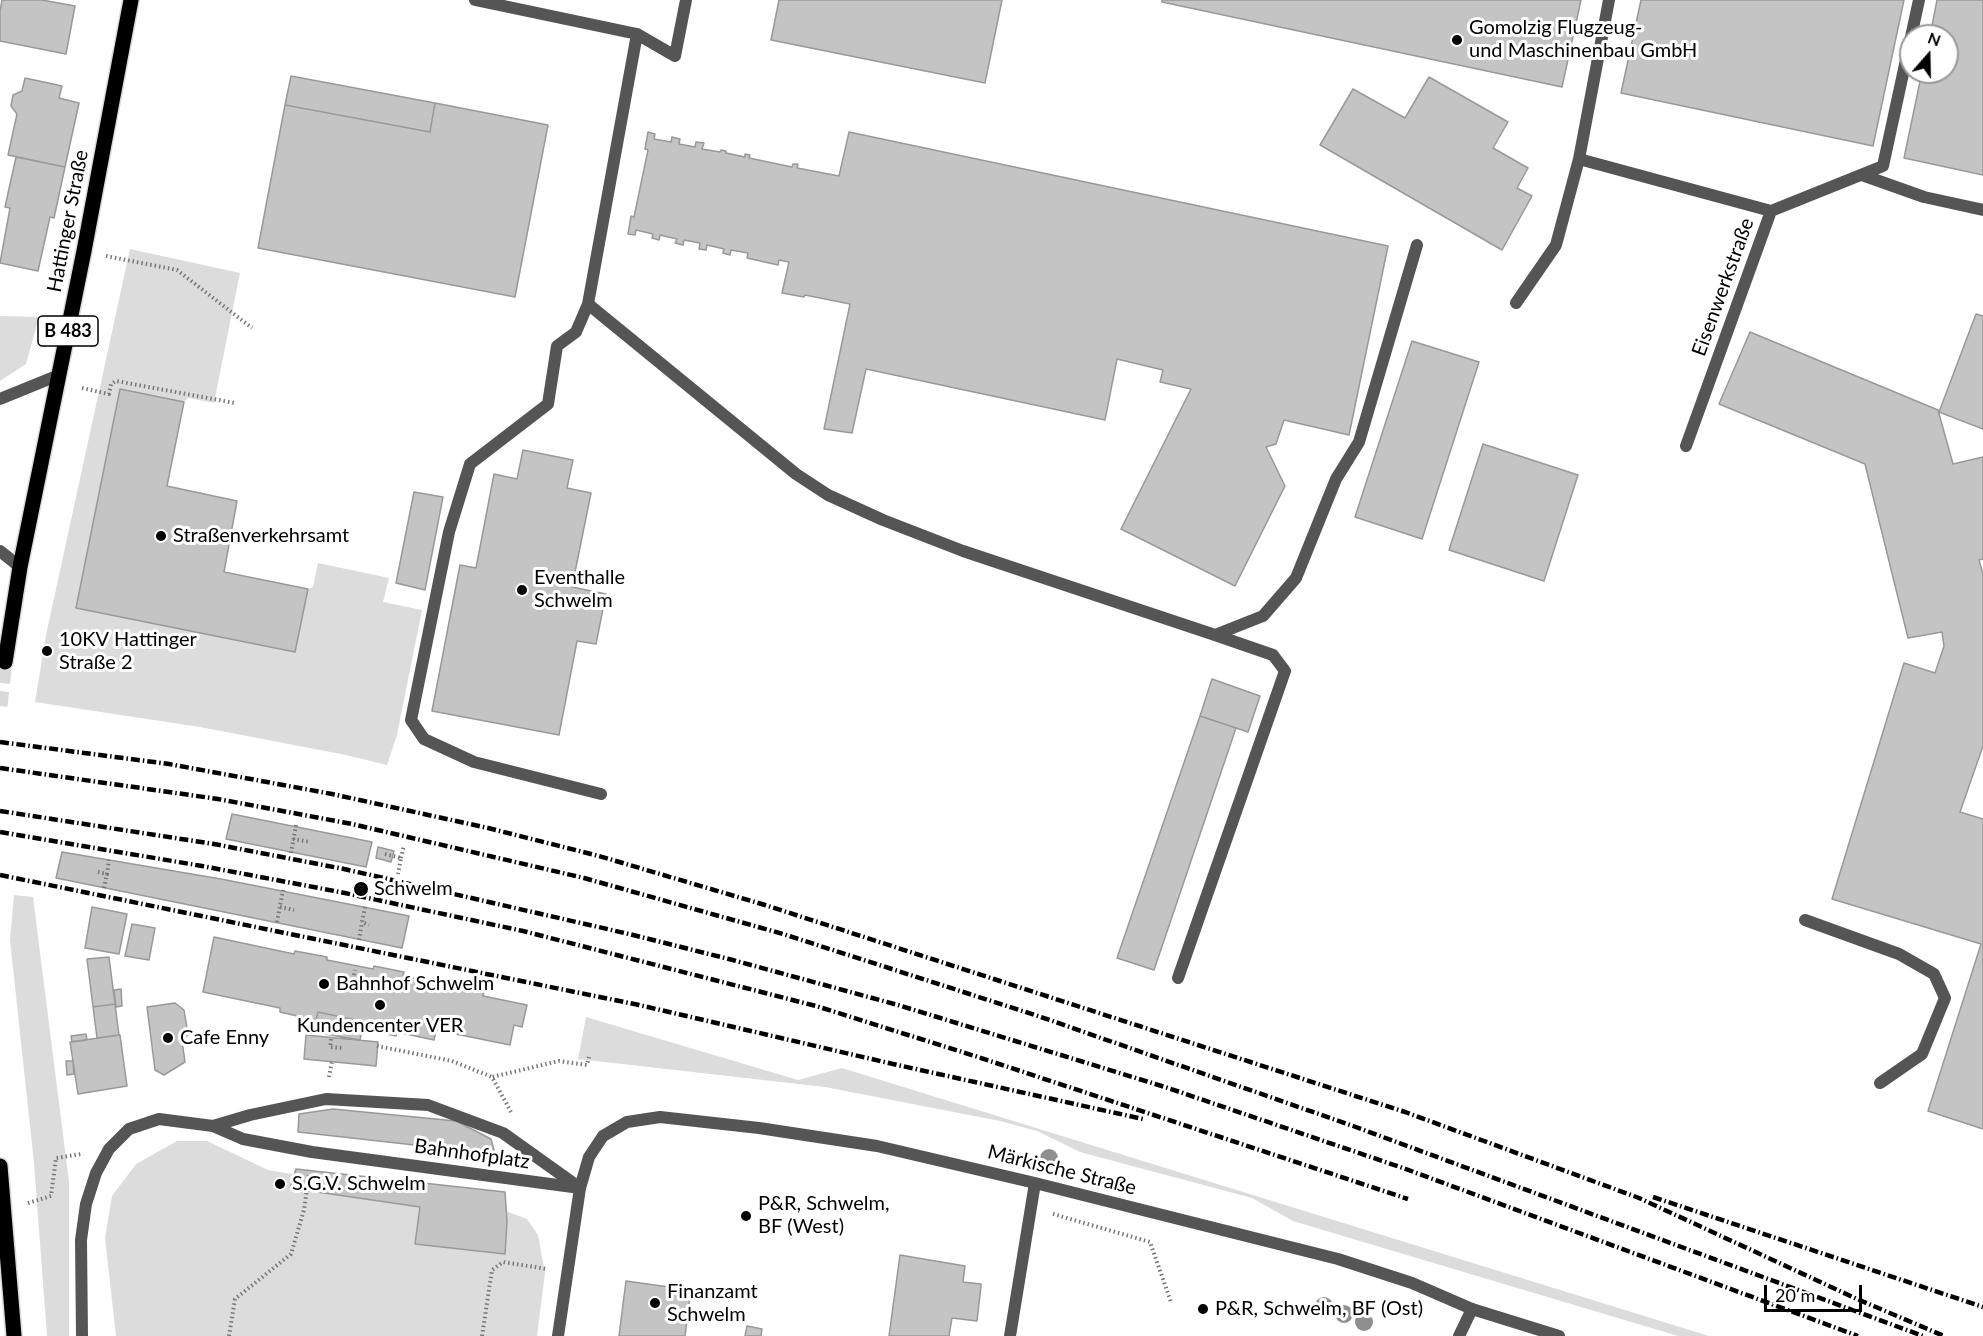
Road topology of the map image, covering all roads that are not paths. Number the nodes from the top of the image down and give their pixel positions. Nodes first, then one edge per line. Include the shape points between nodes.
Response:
1 (131, 0) edge
2 (475, 0) edge
3 (687, 0) edge
4 (1609, 0) edge
5 (1919, 0) edge
6 (638, 34) junction
7 (1579, 159) junction
8 (1862, 175) junction
9 (1983, 210) edge
10 (1771, 211) junction
11 (1417, 245) dead end
12 (1516, 303) dead end
13 (588, 304) junction
14 (59, 375) junction
15 (0, 399) edge
16 (1686, 446) dead end
17 (0, 551) edge
18 (20, 567) junction
19 (1215, 634) junction
20 (5, 662) dead end
21 (601, 794) dead end
22 (1805, 920) dead end
23 (1178, 978) dead end
24 (1880, 1083) dead end
25 (213, 1126) junction
26 (0, 1166) edge
27 (1035, 1183) junction
28 (580, 1188) junction
29 (1472, 1309) junction
30 (14, 1336) edge
31 (82, 1336) edge
32 (558, 1336) edge
33 (1010, 1336) edge
34 (1459, 1336) edge
35 (1558, 1336) edge

1 - 14 main road, Hattinger Straße / B 483
2 - 6 street
3 - 6 street via 675,56
4 - 7 street
5 - 8 street, Eisenwerkstraße via 1883,166
6 - 13 street
7 - 10 street
7 - 12 street via 1556,245
8 - 9 street via 1924,197
8 - 10 street, Eisenwerkstraße
10 - 16 street, Eisenwerkstraße
11 - 19 street via 1359,442 1336,479 1296,578 1263,616
13 - 19 street via 787,467 828,495 963,551
13 - 21 street via 576,332 557,346 548,404 470,464 449,532 411,720 424,739 474,762
14 - 15 street
14 - 18 main road, Hattinger Straße / B 483
17 - 18 street
18 - 20 main road, Hattinger Straße / B 483
19 - 23 street via 1273,655 1285,671
22 - 24 street via 1899,954 1934,974 1945,998 1922,1054
25 - 28 street, Bahnhofplatz via 243,1139 312,1152
25 - 28 street via 326,1099 428,1105 503,1133
25 - 31 street via 159,1119 129,1129 109,1149 86,1204 81,1240
26 - 30 main road
27 - 28 street, Märkische Straße via 877,1146 660,1117 627,1122 603,1136 589,1157
27 - 29 street, Märkische Straße via 1338,1259 1412,1283
27 - 33 street
28 - 32 street
29 - 34 street
29 - 35 street, Märkische Straße

